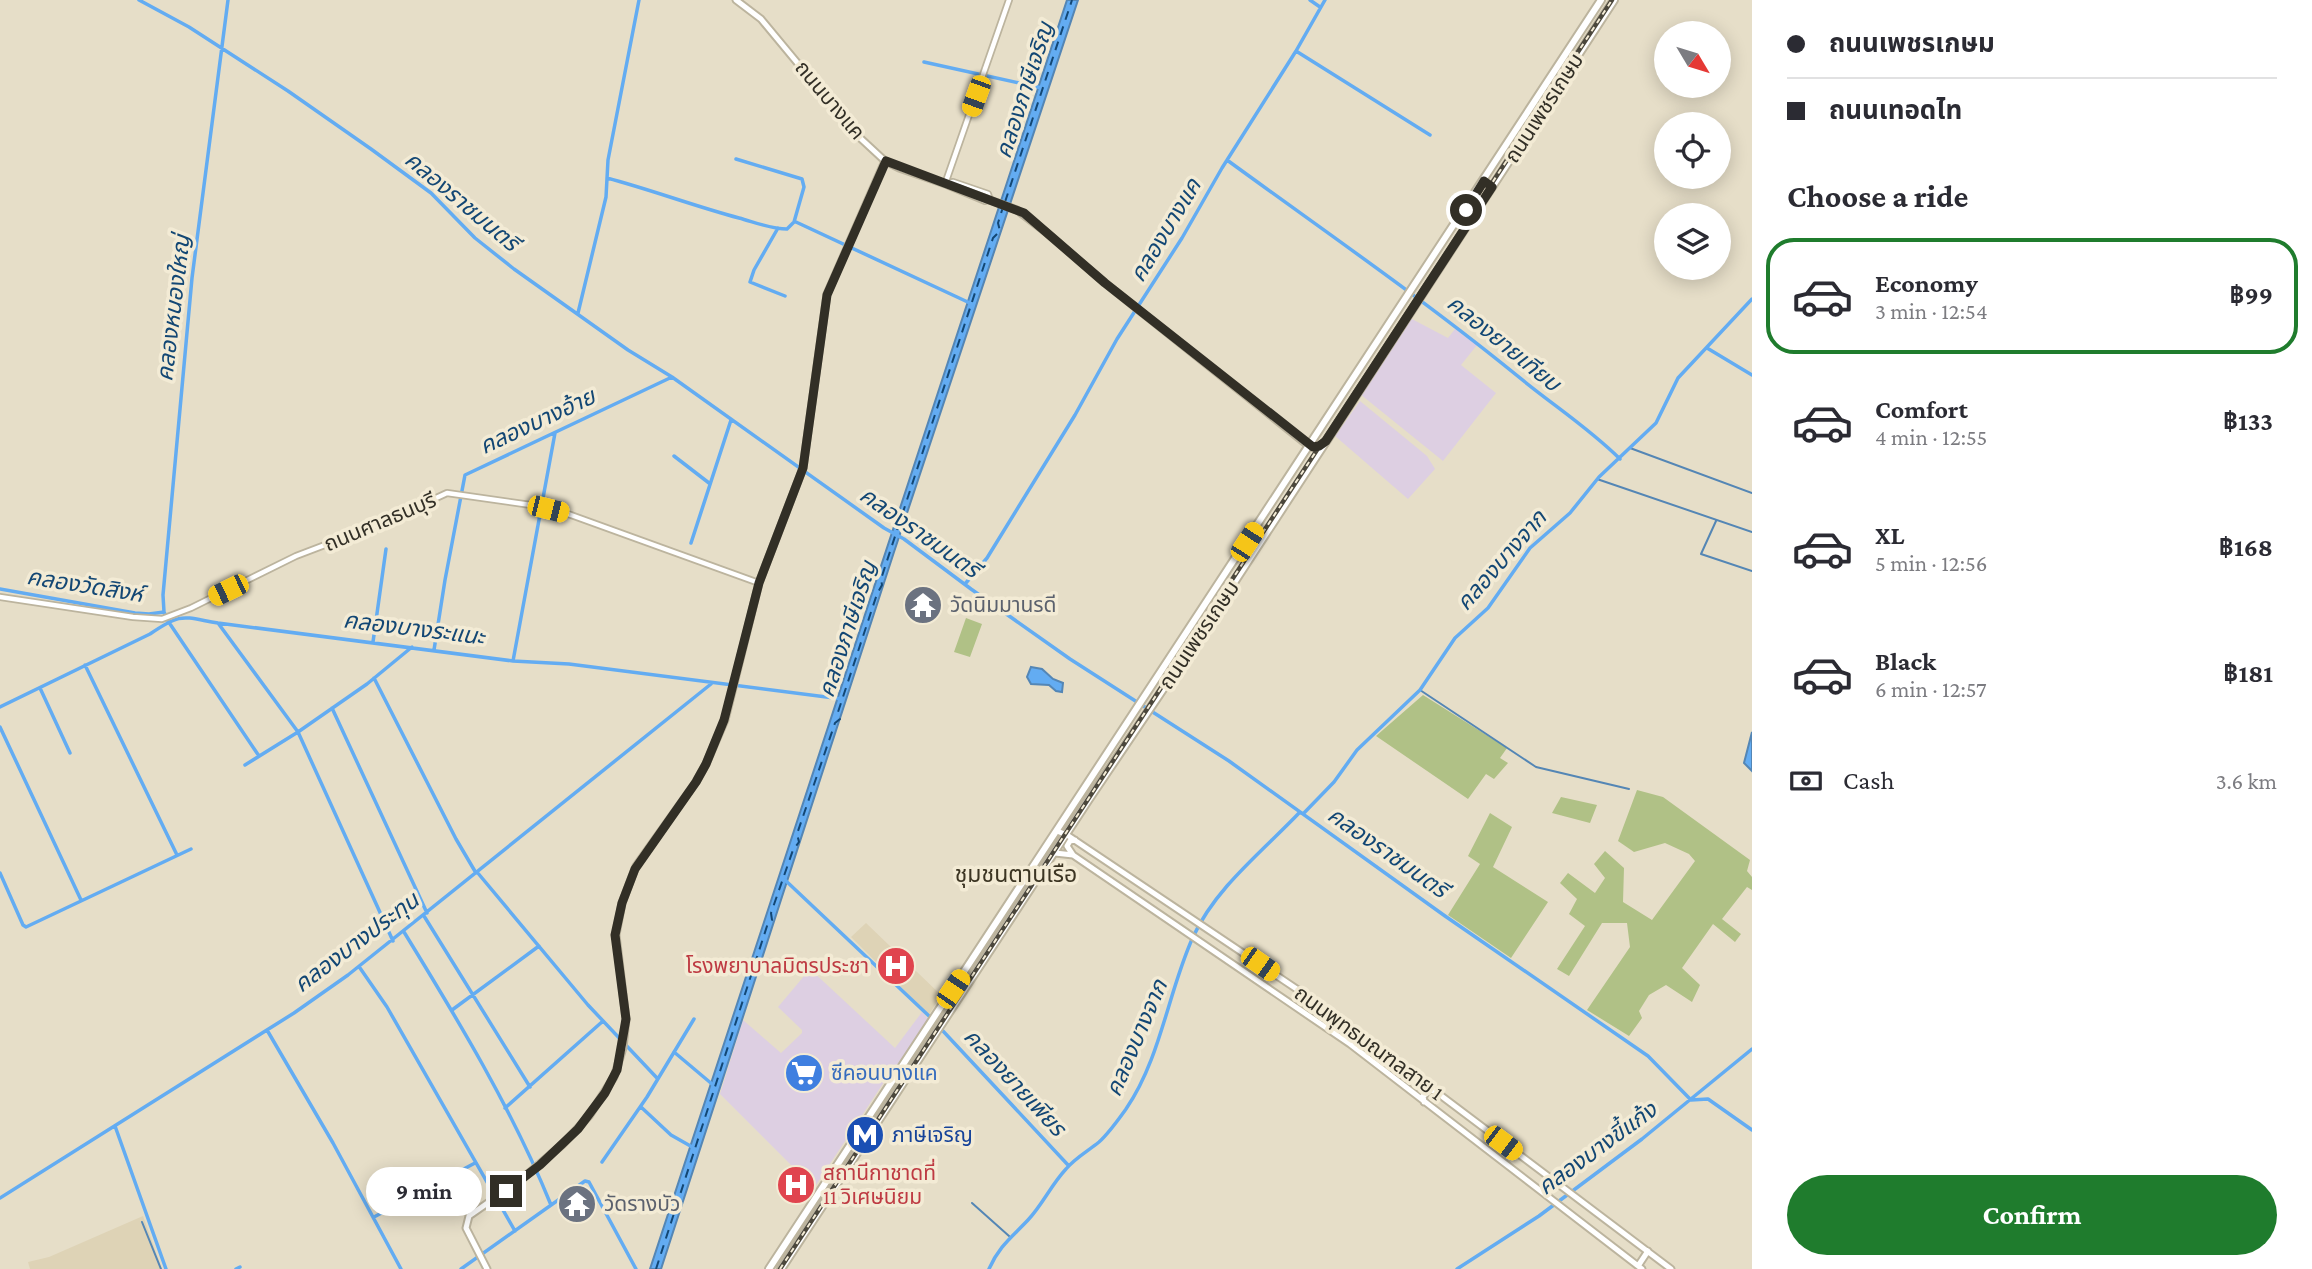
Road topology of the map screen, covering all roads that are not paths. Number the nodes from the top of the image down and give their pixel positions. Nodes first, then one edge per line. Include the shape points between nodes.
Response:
1 (736, 0) edge
2 (1009, 0) edge
3 (1601, 0) edge
4 (1614, 0) edge
5 (886, 161) junction
6 (1492, 170) junction
7 (1500, 175) junction
8 (1484, 181) junction
9 (946, 184) junction
10 (1492, 187) junction
11 (1326, 441) junction
12 (1310, 446) junction
13 (759, 583) junction
14 (0, 597) edge
15 (1058, 831) junction
16 (1067, 835) junction
17 (1076, 840) junction
18 (1055, 853) junction
19 (1073, 855) junction
20 (987, 938) junction
21 (998, 939) junction
22 (993, 947) junction
23 (1420, 1079) junction
24 (1408, 1089) junction
25 (1436, 1092) junction
26 (1427, 1105) junction
27 (1648, 1251) junction
28 (1640, 1268) edge
29 (487, 1269) edge
30 (769, 1269) edge
31 (781, 1269) edge
32 (1671, 1269) edge

1 - 5 main road, ถนนบางแค via 761,19 863,142
2 - 9 street
3 - 6 main road, ถนนเพชรเกษม
4 - 7 main road, ถนนเพชรเกษม
5 - 9 main road, ถนนบางแค
5 - 13 main road via 827,295 803,468
6 - 7 main road
6 - 8 main road, ถนนเพชรเกษม
7 - 10 main road, ถนนเพชรเกษม
8 - 10 main road
8 - 12 main road, ถนนเพชรเกษม
9 - 9 street via 953,182 989,197 985,201
9 - 12 main road, ถนนบางแค, bridge via 1017,210
10 - 11 main road, ถนนเพชรเกษม
11 - 12 main road
11 - 16 main road, ถนนเพชรเกษม
12 - 15 main road, ถนนเพชรเกษม
13 - 14 street, ถนนศาลธนบุรี via 571,515 447,493 162,619
13 - 29 main road via 724,720 706,764 636,866 625,896 615,935 625,1036 614,1077 578,1129 537,1167 469,1216 466,1224
15 - 16 main road, ถนนพุทธมณฑลสาย 1
15 - 20 main road, ถนนเพชรเกษม
16 - 17 main road, ถนนพุทธมณฑลสาย 1
16 - 18 main road, ถนนเพชรเกษม
17 - 19 main road via 1067,846
17 - 23 main road, ถนนพุทธมณฑลสาย 1 via 1322,1006
18 - 19 main road, ถนนพุทธมณฑลสาย 1
18 - 21 main road, ถนนเพชรเกษม
19 - 24 main road, ถนนพุทธมณฑลสาย 1
20 - 21 main road
20 - 22 main road
20 - 30 main road, ถนนเพชรเกษม
21 - 22 main road, ถนนเพชรเกษม
22 - 31 main road, ถนนเพชรเกษม
23 - 24 main road via 1417,1089
23 - 25 main road, ถนนพุทธมณฑลสาย 1
24 - 26 main road, ถนนพุทธมณฑลสาย 1
25 - 26 main road via 1425,1092
25 - 27 main road, ถนนพุทธมณฑลสาย 1
26 - 28 main road, ถนนพุทธมณฑลสาย 1
27 - 28 main road
27 - 32 main road, ถนนพุทธมณฑลสาย 1

